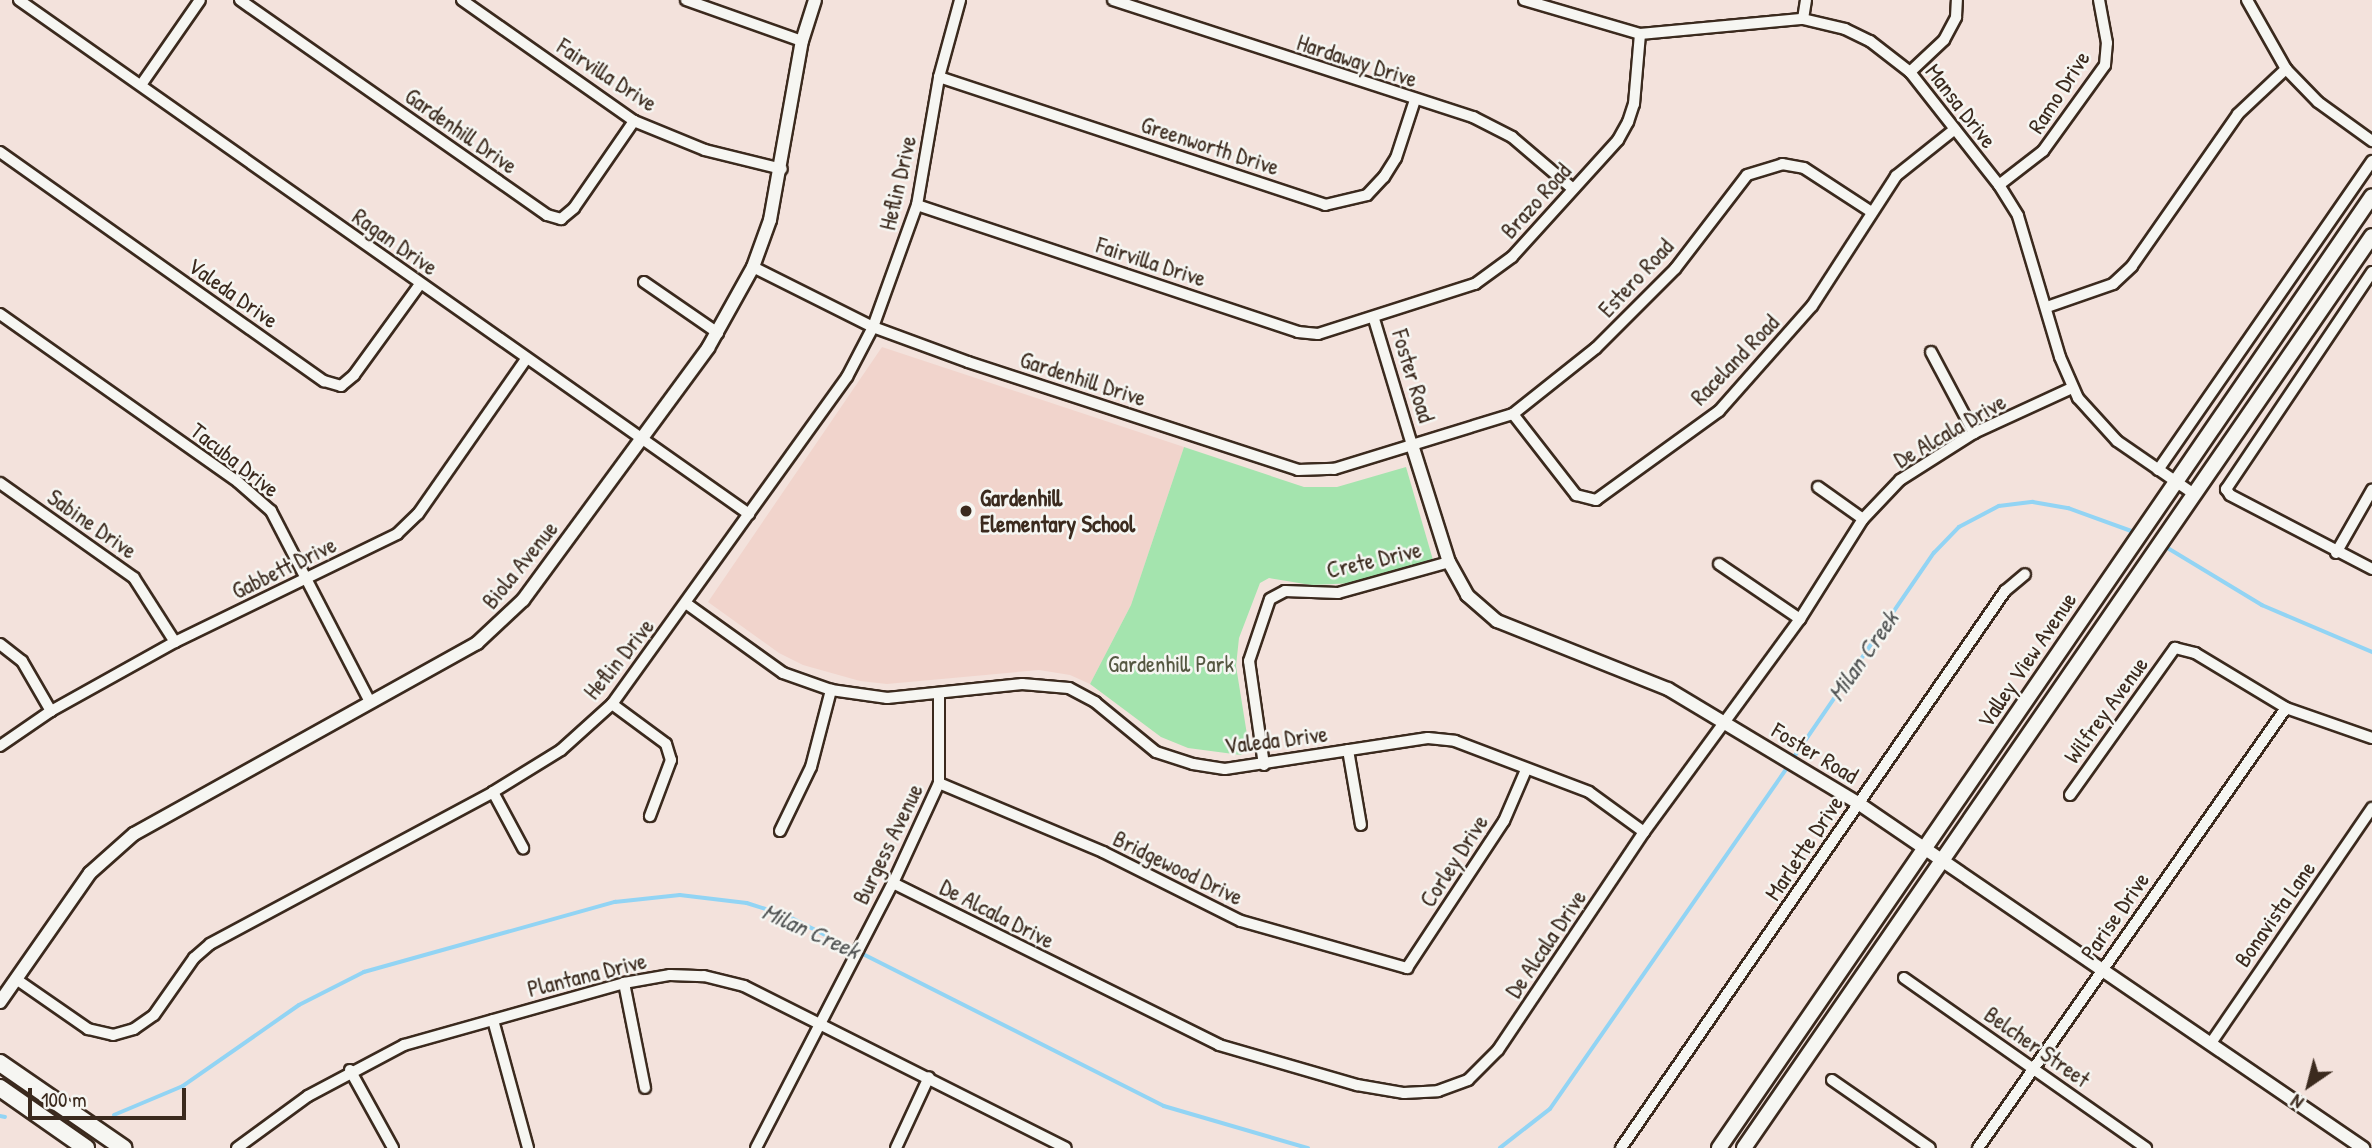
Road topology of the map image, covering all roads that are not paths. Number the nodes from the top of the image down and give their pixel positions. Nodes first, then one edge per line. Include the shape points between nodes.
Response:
1 (19, 0) edge
2 (200, 0) edge
3 (240, 0) edge
4 (462, 0) edge
5 (686, 0) edge
6 (815, 0) edge
7 (960, 0) edge
8 (1113, 0) edge
9 (1524, 0) edge
10 (1806, 0) edge
11 (1956, 0) edge
12 (2099, 0) edge
13 (2247, 0) edge
14 (1543, 3) edge
15 (1803, 19) junction
16 (1640, 34) junction
17 (802, 41) junction
18 (2286, 69) junction
19 (1910, 72) junction
20 (939, 77) junction
21 (141, 85) junction
22 (1415, 100) junction
23 (634, 121) junction
24 (1955, 130) junction
25 (2372, 141) edge
26 (0, 152) edge
27 (2372, 161) edge
28 (782, 169) junction
29 (1999, 185) junction
30 (1573, 189) junction
31 (2372, 196) edge
32 (917, 205) junction
33 (1870, 211) junction
34 (2372, 236) edge
35 (753, 267) junction
36 (2372, 272) edge
37 (644, 282) dead end
38 (420, 284) junction
39 (2047, 307) junction
40 (0, 314) edge
41 (1374, 319) junction
42 (873, 327) junction
43 (718, 333) junction
44 (1931, 352) dead end
45 (526, 359) junction
46 (2072, 388) junction
47 (1513, 414) junction
48 (1974, 433) junction
49 (641, 439) junction
50 (1413, 448) junction
51 (2158, 470) junction
52 (2176, 482) junction
53 (0, 483) edge
54 (1818, 487) dead end
55 (2372, 490) edge
56 (2194, 494) junction
57 (749, 514) junction
58 (1863, 519) junction
59 (2336, 554) junction
60 (1449, 562) junction
61 (1719, 564) dead end
62 (2372, 569) edge
63 (2025, 574) dead end
64 (309, 578) junction
65 (687, 604) junction
66 (1800, 619) junction
67 (175, 642) junction
68 (0, 644) edge
69 (831, 690) junction
70 (939, 696) junction
71 (370, 702) junction
72 (612, 704) junction
73 (2286, 708) junction
74 (51, 711) junction
75 (1727, 724) junction
76 (2372, 738) edge
77 (0, 746) edge
78 (1348, 750) junction
79 (1264, 765) junction
80 (1526, 770) junction
81 (939, 783) junction
82 (493, 792) junction
83 (2070, 795) dead end
84 (1858, 803) junction
85 (2372, 808) edge
86 (650, 816) dead end
87 (1361, 825) dead end
88 (780, 831) dead end
89 (1644, 832) junction
90 (1926, 847) junction
91 (523, 848) dead end
92 (1944, 858) junction
93 (893, 883) junction
94 (1407, 968) joint
95 (2102, 968) junction
96 (1904, 978) dead end
97 (16, 979) junction
98 (624, 983) junction
99 (0, 1002) edge
100 (493, 1020) junction
101 (819, 1022) junction
102 (2211, 1043) junction
103 (0, 1063) edge
104 (2034, 1067) junction
105 (350, 1070) junction
106 (929, 1077) junction
107 (1832, 1080) dead end
108 (0, 1088) edge
109 (645, 1088) dead end
110 (1041, 1143) edge
111 (2130, 1143) edge
112 (113, 1145) edge
113 (86, 1148) edge
114 (237, 1148) edge
115 (394, 1148) edge
116 (527, 1148) edge
117 (756, 1148) edge
118 (896, 1148) edge
119 (1066, 1148) edge
120 (1620, 1148) edge
121 (1719, 1148) edge
122 (1744, 1148) edge
123 (1930, 1148) edge
124 (1978, 1148) edge
125 (2146, 1148) edge
126 (2363, 1148) edge

1 - 21 street, Ragan Drive
2 - 21 street
3 - 23 street, Gardenhill Drive via 547,215 561,219 574,208
4 - 23 street, Fairvilla Drive
5 - 17 street
6 - 17 street, Biola Avenue
7 - 20 street, Heflin Drive
8 - 22 street, Hardaway Drive
9 - 14 street, Mansa Drive
10 - 15 street
11 - 19 street via 1956,17 1944,40
12 - 29 street, Ramo Drive via 2107,43 2105,65 2043,151
13 - 18 street
14 - 16 street, Mansa Drive
15 - 16 street, Mansa Drive
15 - 19 street, Mansa Drive via 1845,29
16 - 30 street, Brazo Road via 1629,122
17 - 28 street, Biola Avenue
18 - 25 street via 2318,103
18 - 39 street via 2238,114 2132,267 2113,284
19 - 24 street, Mansa Drive
20 - 22 street, Greenworth Drive via 1325,205 1367,195 1384,177 1396,158
20 - 32 street, Heflin Drive
21 - 38 street, Ragan Drive
22 - 30 street, Hardaway Drive via 1473,117 1512,137
23 - 28 street, Fairvilla Drive via 705,150
24 - 29 street, Mansa Drive
24 - 33 street, Raceland Road via 1896,176
26 - 38 street, Valeda Drive via 324,381 341,386 354,375
27 - 51 street
28 - 35 street, Biola Avenue
29 - 39 street, Mansa Drive via 2018,216
30 - 41 street, Brazo Road via 1511,257 1475,284
31 - 52 main road, Valley View Avenue
32 - 41 street, Fairvilla Drive via 1298,332 1318,334
32 - 42 street, Heflin Drive
33 - 47 street, Estero Road via 1804,168 1782,164 1747,175 1675,269 1596,348
33 - 47 street, Raceland Road via 1812,306 1719,411 1596,500 1576,495
34 - 56 main road, Valley View Avenue
35 - 42 street, Gardenhill Drive
35 - 43 street, Biola Avenue
36 - 59 street via 2227,489 2230,495
37 - 43 street
38 - 45 street, Ragan Drive
39 - 46 street, Mansa Drive
40 - 64 street, Tacuba Drive via 238,482 271,511
41 - 50 street, Foster Road
42 - 50 street, Gardenhill Drive via 1298,470 1334,469
42 - 57 street, Heflin Drive via 847,377
43 - 49 street, Biola Avenue
44 - 48 street
45 - 49 street, Ragan Drive
45 - 64 street, Gabbett Drive via 418,514 397,534
46 - 48 street, De Alcala Drive
46 - 51 street, Mansa Drive via 2103,427
47 - 50 street, Estero Road
48 - 58 street, De Alcala Drive via 1900,480
49 - 57 street, Ragan Drive
49 - 71 street, Biola Avenue via 501,624 477,643
50 - 60 street, Foster Road
51 - 52 street, Mansa Drive
52 - 56 street, Mansa Drive
52 - 90 main road, Valley View Avenue
53 - 67 street, Sabine Drive via 134,578
54 - 58 street
55 - 59 street
56 - 92 main road, Valley View Avenue
57 - 65 street, Heflin Drive
58 - 66 street, De Alcala Drive
59 - 62 street
60 - 75 street, Foster Road via 1467,595 1497,621 1668,689
60 - 79 street, Crete Drive via 1338,593 1285,590 1270,599 1249,661
61 - 66 street
63 - 84 street, Marlette Drive via 2005,592
64 - 67 street, Gabbett Drive
64 - 71 street, Tacuba Drive
65 - 69 street, Valeda Drive via 783,673
65 - 72 street, Heflin Drive
66 - 75 street, De Alcala Drive
67 - 74 street, Gabbett Drive
68 - 74 street via 22,661
69 - 70 street, Valeda Drive via 887,698
69 - 88 street via 811,767
70 - 79 street, Valeda Drive via 1022,684 1069,688 1095,702 1156,751 1225,769
70 - 81 street, Burgess Avenue
71 - 97 street, Biola Avenue via 134,834 90,873
72 - 82 street, Heflin Drive via 561,750
72 - 86 street via 666,744 671,760
73 - 76 street
73 - 83 street, Wilfrey Avenue via 2194,653 2175,648
73 - 95 street, Parise Drive
74 - 77 street, Gabbett Drive
75 - 84 street, Foster Road
75 - 89 street, De Alcala Drive
78 - 79 street, Valeda Drive
78 - 80 street, Valeda Drive via 1428,738 1455,741
78 - 87 street
80 - 89 street, Valeda Drive via 1590,792
80 - 94 street, Corley Drive via 1504,821
81 - 93 street, Burgess Avenue
81 - 94 street, Bridgewood Drive via 1103,852 1241,921
82 - 91 street
82 - 97 street, Heflin Drive via 210,944 194,958 154,1015 134,1029 113,1035 88,1029
84 - 90 street, Foster Road
84 - 120 street, Marlette Drive
85 - 102 street, Bonavista Lane
89 - 93 street, De Alcala Drive via 1498,1050 1468,1080 1438,1091 1405,1093 1357,1085 1219,1045
90 - 92 street, Foster Road
90 - 121 main road, Valley View Avenue
92 - 95 street, Foster Road
92 - 122 main road, Valley View Avenue
93 - 101 street, Burgess Avenue
95 - 102 street, Foster Road
95 - 104 street, Parise Drive
96 - 104 street, Belcher Street
97 - 99 street, Biola Avenue
98 - 100 street, Plantana Drive
98 - 101 street, Plantana Drive via 670,975 704,976 744,986
98 - 109 street
100 - 105 street, Plantana Drive via 404,1045
100 - 116 street
101 - 106 street, Plantana Drive
101 - 117 street, Burgess Avenue
102 - 126 street, Foster Road
103 - 112 main road
104 - 111 street, Belcher Street
104 - 124 street, Parise Drive
105 - 114 street, Plantana Drive
105 - 115 street
106 - 110 street, Plantana Drive
106 - 118 street
107 - 123 street
108 - 113 main road
110 - 119 street, Plantana Drive
111 - 125 street, Belcher Street

